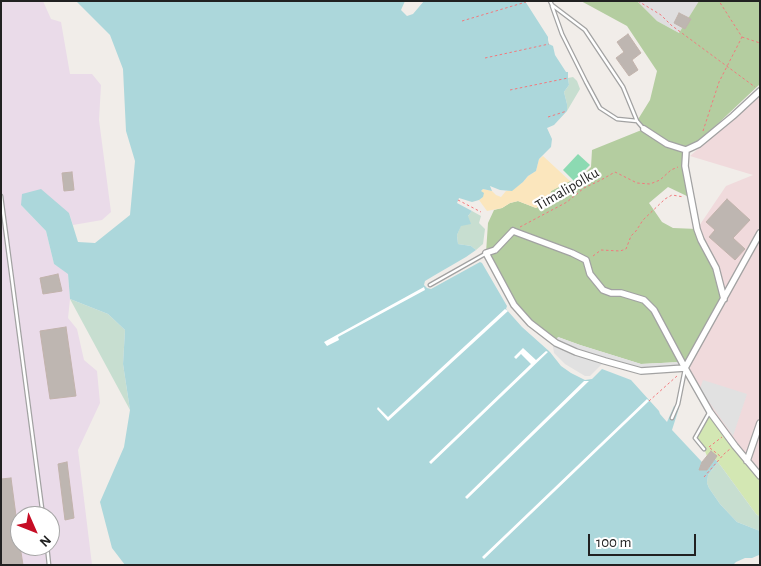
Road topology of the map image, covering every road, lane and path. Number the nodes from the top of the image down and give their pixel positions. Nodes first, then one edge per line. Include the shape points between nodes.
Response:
1 (550, 1) edge
2 (638, 1) edge
3 (719, 1) edge
4 (526, 2) edge
5 (552, 5) junction
6 (462, 21) dead end
7 (742, 37) junction
8 (760, 43) edge
9 (549, 44) dead end
10 (485, 58) dead end
11 (727, 67) junction
12 (568, 78) dead end
13 (510, 90) dead end
14 (760, 91) edge
15 (567, 111) dead end
16 (548, 117) dead end
17 (637, 121) junction
18 (644, 129) joint
19 (699, 144) junction
20 (686, 150) junction
21 (685, 166) junction
22 (1, 196) edge
23 (691, 199) junction
24 (458, 200) dead end
25 (481, 212) dead end
26 (513, 231) junction
27 (760, 233) edge
28 (486, 253) junction
29 (586, 260) junction
30 (430, 285) dead end
31 (724, 299) junction
32 (685, 368) junction
33 (649, 401) dead end
34 (710, 412) junction
35 (672, 418) dead end
36 (760, 423) edge
37 (726, 434) junction
38 (735, 446) junction
39 (709, 448) junction
40 (704, 449) joint
41 (721, 457) junction
42 (747, 460) junction
43 (760, 476) edge
44 (704, 477) dead end
45 (42, 506) edge

1 - 5 lane
2 - 11 path
3 - 7 path
4 - 6 path
5 - 17 lane via 585,30 623,87
5 - 17 lane via 562,34 600,108 617,119
7 - 8 path
7 - 11 path
9 - 10 path
11 - 14 path
11 - 19 path
12 - 13 path
14 - 19 street
15 - 16 path
17 - 18 lane
18 - 20 street via 667,144
19 - 20 street
20 - 21 street
21 - 23 street
21 - 26 path, Timalipolku via 671,170 650,184 615,172
22 - 45 lane
23 - 29 path via 672,195 665,199 643,220 626,249 601,250
23 - 31 street via 699,234 716,268
24 - 25 path
26 - 28 street via 496,250
26 - 29 street
27 - 31 street
28 - 30 lane
28 - 32 street via 514,306 530,324 556,343 641,371
29 - 32 street via 590,274 603,290 644,300 654,310
31 - 32 street
32 - 33 path
32 - 34 street
32 - 35 lane
34 - 37 street
34 - 40 lane via 695,438
36 - 42 street
37 - 38 street
37 - 39 path
38 - 41 path
38 - 42 street
39 - 40 path
39 - 41 path
41 - 44 path
42 - 43 street

